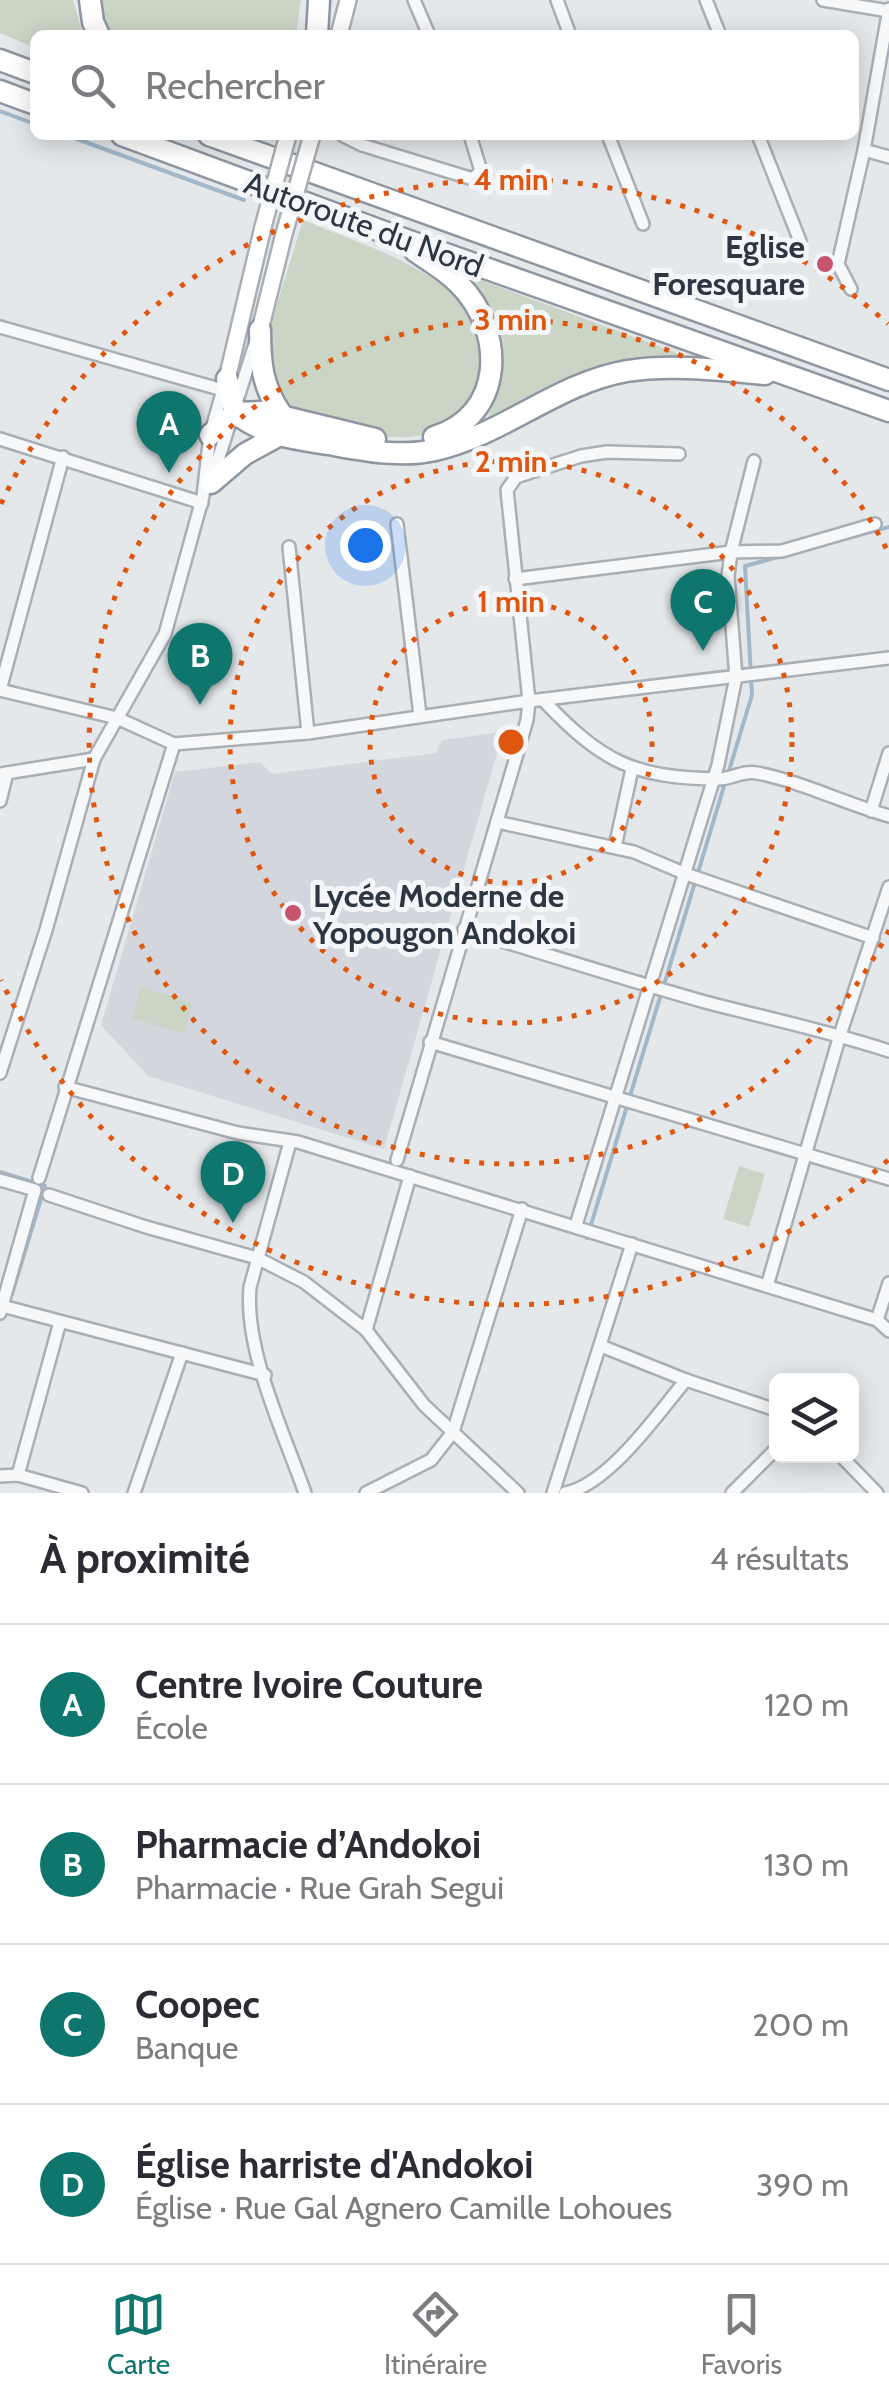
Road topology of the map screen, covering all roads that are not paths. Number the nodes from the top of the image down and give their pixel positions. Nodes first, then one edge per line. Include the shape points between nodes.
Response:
1 (90, 0) edge
2 (319, 0) edge
3 (328, 0) edge
4 (348, 0) edge
5 (414, 0) edge
6 (557, 0) edge
7 (706, 0) edge
8 (823, 0) edge
9 (889, 10) edge
10 (97, 30) edge
11 (317, 30) edge
12 (319, 30) edge
13 (340, 30) edge
14 (427, 30) edge
15 (568, 30) edge
16 (718, 30) edge
17 (0, 60) edge
18 (30, 71) edge
19 (0, 91) edge
20 (30, 102) edge
21 (135, 140) edge
22 (223, 140) edge
23 (238, 140) edge
24 (287, 140) edge
25 (311, 140) edge
26 (352, 140) edge
27 (472, 140) edge
28 (610, 140) edge
29 (760, 140) edge
30 (864, 150) junction
31 (254, 151) junction
32 (889, 157) edge
33 (643, 224) dead end
34 (392, 236) junction
35 (800, 240) dead end
36 (851, 288) dead end
37 (0, 327) edge
38 (260, 330) junction
39 (792, 376) junction
40 (889, 380) edge
41 (225, 384) junction
42 (889, 411) edge
43 (234, 414) junction
44 (280, 425) junction
45 (210, 435) junction
46 (0, 439) edge
47 (679, 454) dead end
48 (63, 457) junction
49 (754, 460) dead end
50 (205, 494) junction
51 (398, 524) dead end
52 (875, 524) dead end
53 (289, 546) dead end
54 (731, 552) junction
55 (515, 578) junction
56 (889, 658) edge
57 (736, 677) junction
58 (0, 690) edge
59 (544, 700) junction
60 (529, 701) junction
61 (420, 715) junction
62 (117, 718) junction
63 (308, 732) junction
64 (174, 744) junction
65 (889, 752) edge
66 (94, 758) junction
67 (632, 770) junction
68 (4, 773) edge
69 (713, 778) junction
70 (0, 801) edge
71 (871, 811) junction
72 (889, 816) edge
73 (497, 822) junction
74 (616, 847) junction
75 (686, 874) junction
76 (889, 887) edge
77 (464, 929) junction
78 (873, 938) junction
79 (650, 987) junction
80 (840, 1035) junction
81 (430, 1042) junction
82 (889, 1051) edge
83 (0, 1072) edge
84 (65, 1087) junction
85 (616, 1098) junction
86 (290, 1142) junction
87 (808, 1154) junction
88 (397, 1160) dead end
89 (410, 1176) junction
90 (889, 1179) edge
91 (0, 1180) edge
92 (37, 1184) junction
93 (49, 1195) dead end
94 (522, 1209) junction
95 (576, 1225) junction
96 (632, 1244) junction
97 (258, 1258) junction
98 (889, 1283) edge
99 (767, 1286) junction
100 (1, 1309) edge
101 (876, 1320) junction
102 (60, 1322) junction
103 (366, 1330) junction
104 (889, 1331) edge
105 (601, 1346) junction
106 (182, 1353) junction
107 (264, 1375) junction
108 (686, 1380) junction
109 (769, 1408) edge
110 (453, 1432) junction
111 (769, 1456) edge
112 (847, 1463) edge
113 (9, 1476) edge
114 (11, 1493) edge
115 (82, 1493) edge
116 (134, 1493) edge
117 (305, 1493) edge
118 (366, 1493) edge
119 (518, 1493) edge
120 (553, 1493) edge
121 (565, 1493) edge
122 (732, 1493) edge
123 (877, 1493) edge

1 - 10 highway
2 - 11 highway
3 - 12 main road
4 - 13 main road
5 - 14 street
6 - 15 street
7 - 16 street
8 - 9 street
9 - 30 street
17 - 18 highway
19 - 20 highway
21 - 34 highway, Autoroute du Nord
22 - 31 highway, Autoroute du Nord
23 - 31 highway
24 - 41 main road, bridge
25 - 38 main road, bridge
26 - 27 street via 474,179 481,171
28 - 33 street
29 - 35 street
30 - 32 street
30 - 36 street via 838,264
31 - 40 highway, Autoroute du Nord
34 - 39 highway, Autoroute du Nord
34 - 44 highway via 473,300 493,352 480,404 456,429 420,441
37 - 41 street
38 - 43 street
38 - 44 highway via 264,385
39 - 42 highway, Autoroute du Nord
39 - 44 highway via 627,371 556,393 481,434 424,452 388,452
41 - 43 highway
41 - 45 street
43 - 44 highway via 256,429
43 - 45 highway
43 - 50 street
44 - 50 highway
45 - 50 street
46 - 48 street
47 - 55 street via 589,454 516,476 506,496
48 - 50 street
48 - 58 street
49 - 54 street
50 - 62 street via 165,634
51 - 61 street
52 - 54 street via 782,550
53 - 63 street
54 - 55 street
54 - 57 street
55 - 60 street
56 - 57 street
57 - 59 street
57 - 69 street
58 - 62 street
59 - 60 street
59 - 67 street
60 - 61 street
60 - 73 street
61 - 63 street
62 - 64 street
62 - 66 street
63 - 64 street
64 - 84 street
65 - 71 street
66 - 68 street
66 - 83 street
67 - 69 street
67 - 74 street
68 - 70 street
69 - 71 street via 756,772
69 - 75 street
71 - 72 street
73 - 74 street
73 - 77 street
74 - 75 street
75 - 78 street
75 - 79 street
76 - 78 street
77 - 79 street
77 - 81 street
78 - 80 street
79 - 80 street
79 - 85 street
80 - 82 street
80 - 87 street
81 - 85 street
81 - 88 street
84 - 86 street
84 - 92 street
85 - 87 street
85 - 95 street
86 - 89 street
86 - 97 street
87 - 90 street
87 - 99 street
89 - 94 street
89 - 103 street
91 - 92 street
92 - 100 street
93 - 97 street
94 - 95 street
94 - 110 street
95 - 96 street
96 - 99 street
96 - 105 street
97 - 103 street via 304,1282
97 - 107 street via 248,1306
98 - 101 street
99 - 101 street
100 - 102 street
101 - 104 street
102 - 106 street
102 - 113 street
103 - 110 street
105 - 108 street
105 - 120 street
106 - 107 street
106 - 116 street
107 - 117 street
108 - 109 street
108 - 121 street via 602,1473
110 - 118 street via 431,1460
110 - 119 street
111 - 122 street
112 - 123 street
113 - 114 street
113 - 115 street

